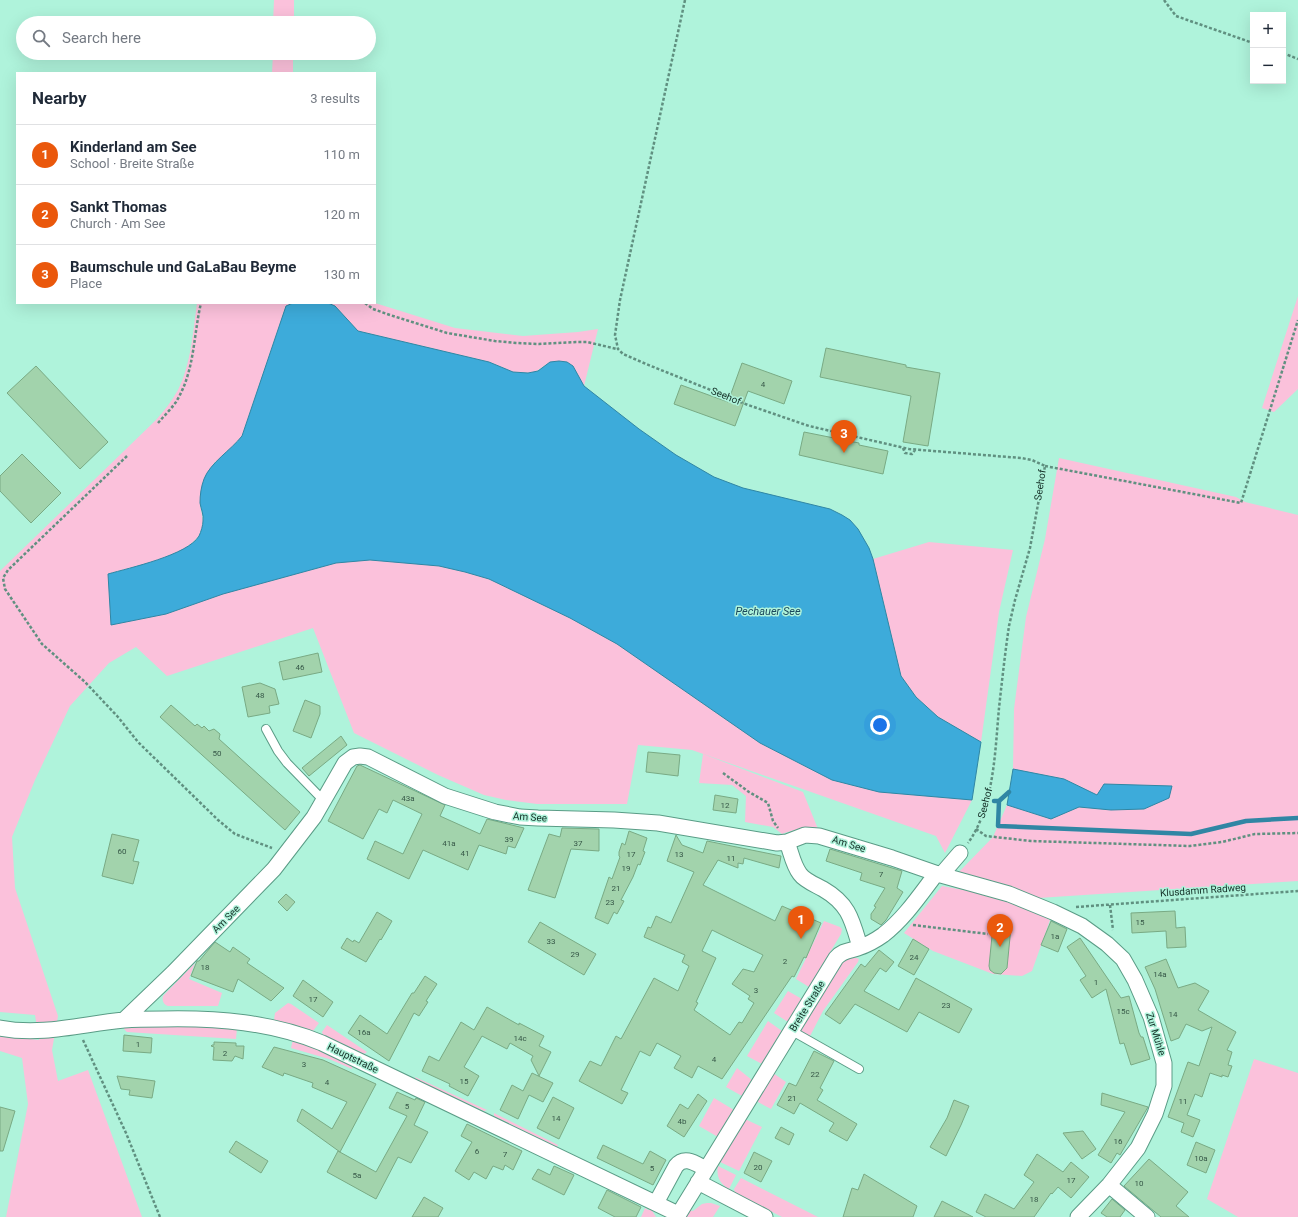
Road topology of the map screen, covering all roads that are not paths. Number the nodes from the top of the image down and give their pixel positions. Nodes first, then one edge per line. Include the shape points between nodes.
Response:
1 (266, 729) dead end
2 (324, 801) junction
3 (787, 842) junction
4 (960, 853) road end
5 (938, 875) junction
6 (1053, 912) joint
7 (860, 947) junction
8 (124, 1020) junction
9 (0, 1028) edge
10 (792, 1031) junction
11 (859, 1069) dead end
12 (706, 1169) junction
13 (698, 1182) junction
14 (1109, 1185) junction
15 (656, 1203) junction
16 (678, 1216) edge
17 (765, 1217) edge
18 (1078, 1217) edge
19 (1147, 1217) edge

1 - 2 lane via 286,763
2 - 3 street, Am See via 345,763 353,757 360,756 375,760 445,796 506,815 658,823 772,842
2 - 8 street, Am See via 287,854 260,886
3 - 5 street, Am See via 805,834 819,836
3 - 7 street via 800,875 837,897 845,907
4 - 5 street
5 - 6 street, Am See via 1009,894
5 - 7 street, Breite Straße via 882,936
6 - 14 street, Zur Mühle via 1082,926 1116,951 1131,971 1151,1016 1164,1063 1164,1091 1144,1138 1125,1167
7 - 10 street, Breite Straße via 838,956
8 - 9 street, Hauptstraße via 34,1031
8 - 15 street, Hauptstraße via 229,1020 260,1025 311,1039
10 - 11 lane
10 - 12 street, Breite Straße
12 - 13 street, Breite Straße
12 - 15 street via 687,1160 681,1161
13 - 16 street, Breite Straße
13 - 17 street
14 - 18 street, Zur Mühle
14 - 19 street
15 - 16 street, Hauptstraße

